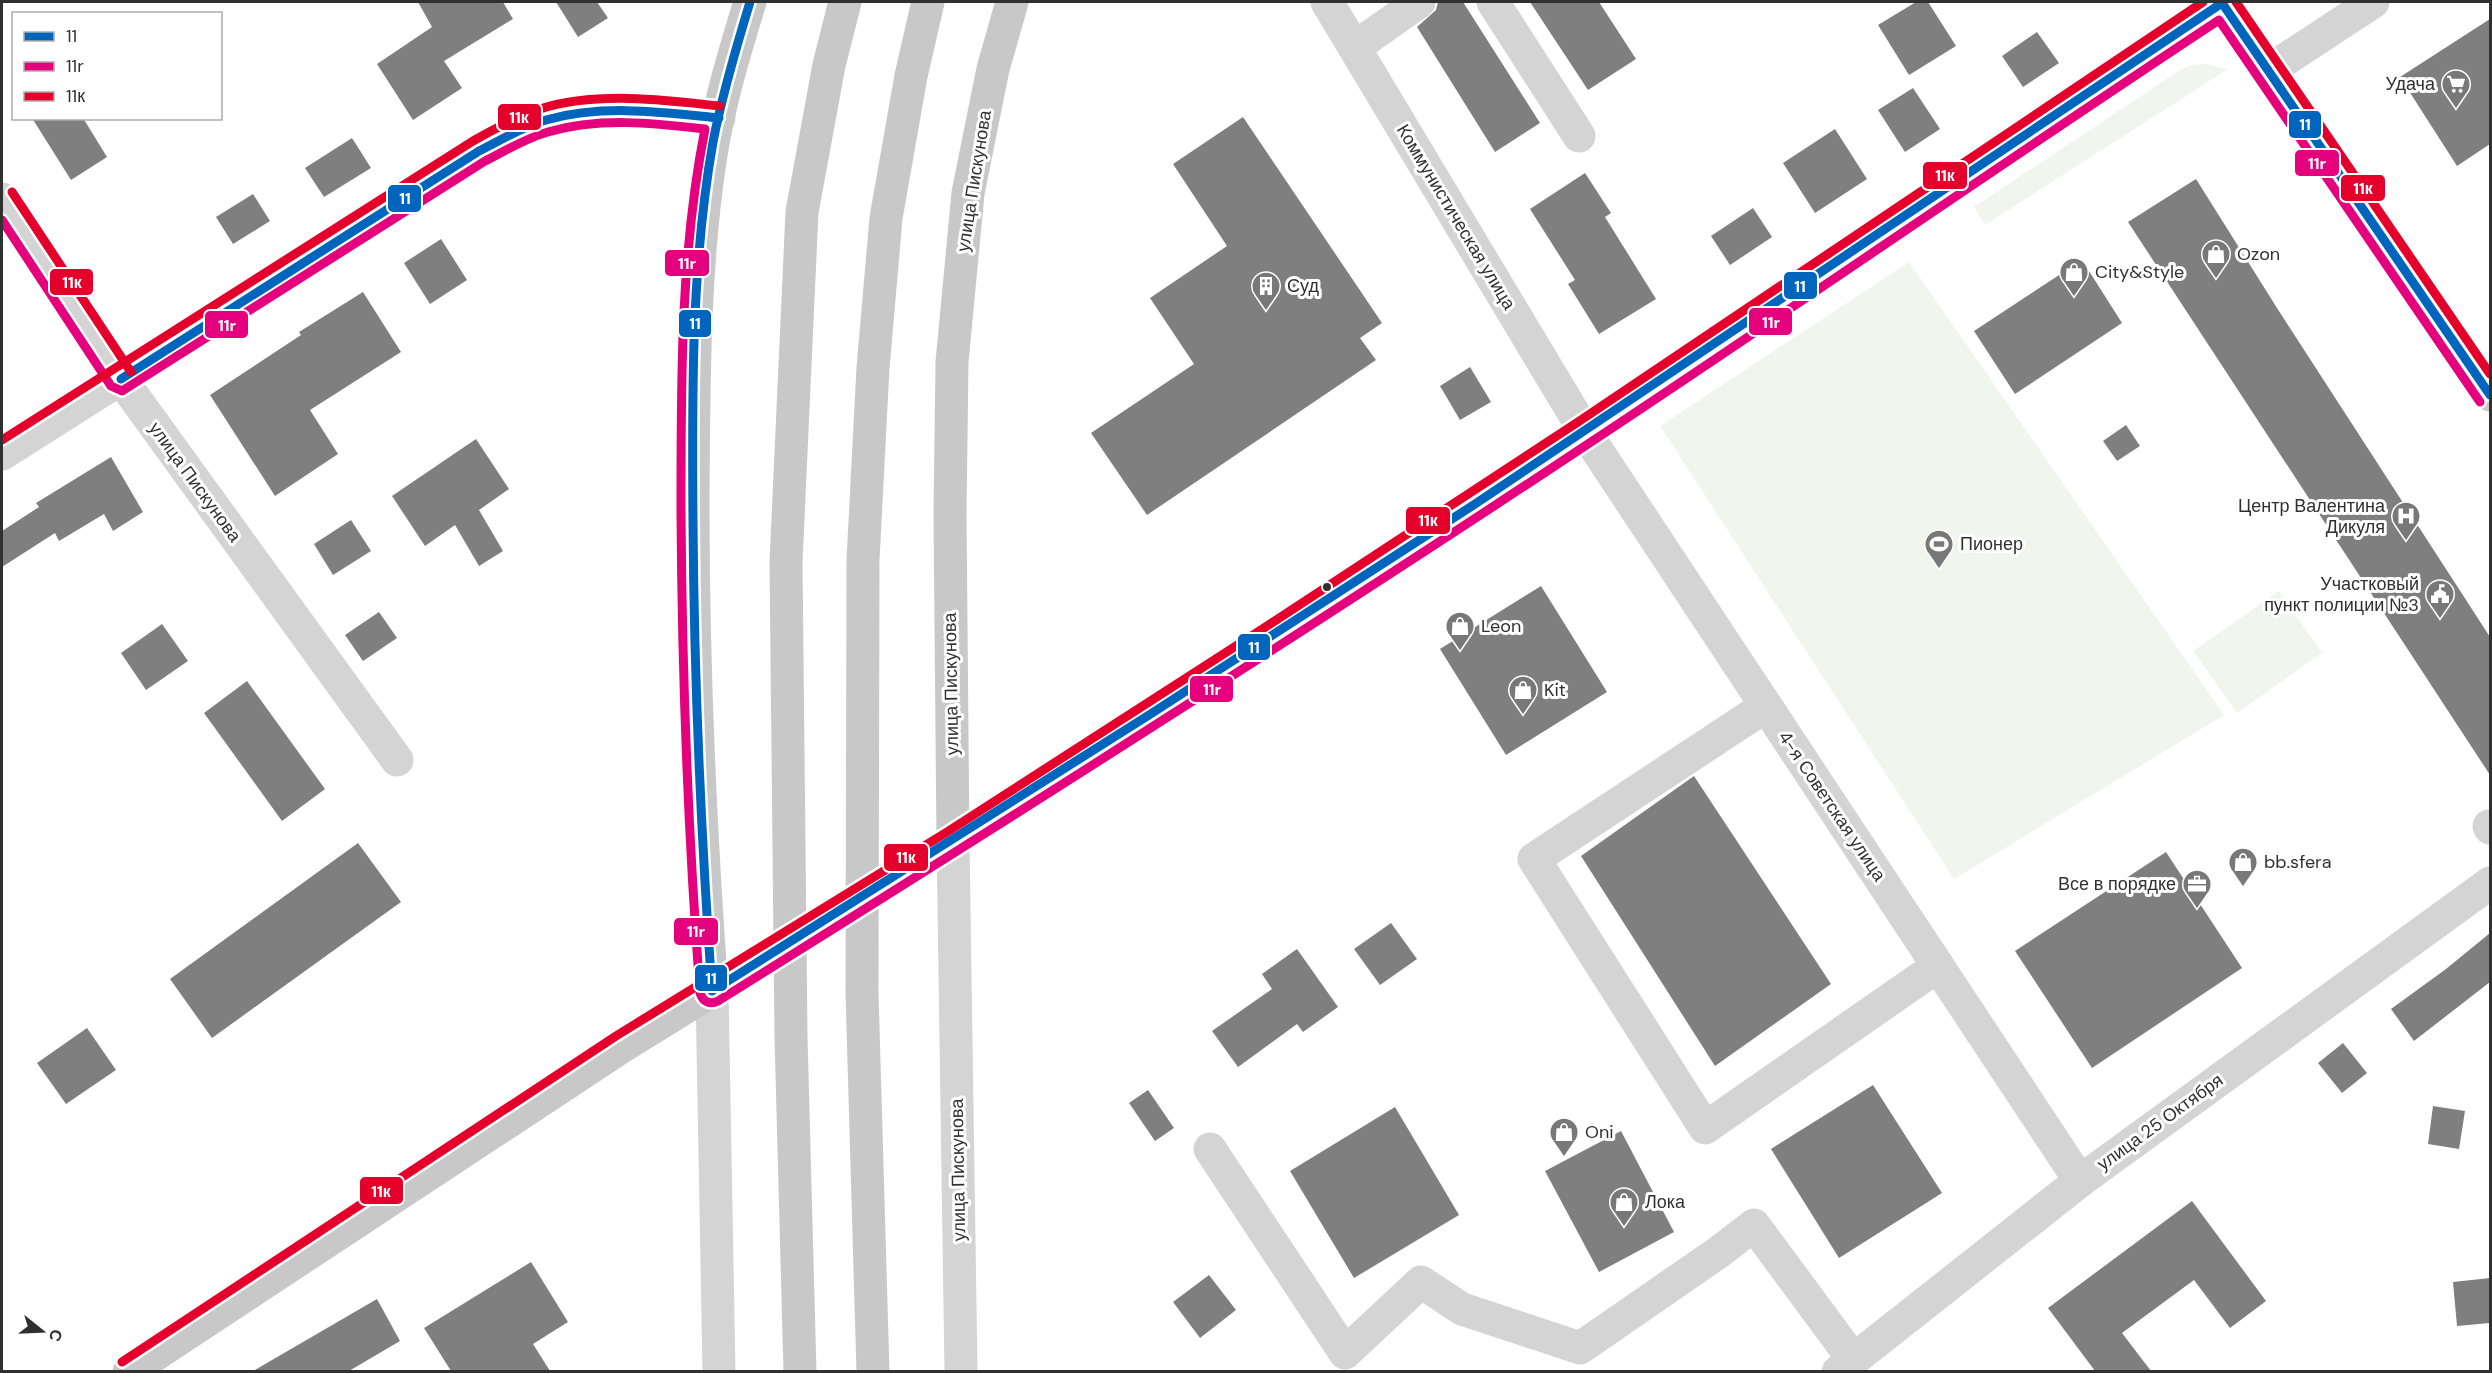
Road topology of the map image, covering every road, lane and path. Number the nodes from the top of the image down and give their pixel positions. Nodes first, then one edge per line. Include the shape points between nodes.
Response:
1 (750, 2) edge
2 (845, 2) edge
3 (928, 2) edge
4 (1012, 2) edge
5 (1328, 2) edge
6 (1419, 2) edge
7 (1493, 2) edge
8 (2222, 2) edge
9 (2373, 2) edge
10 (1355, 47) junction
11 (2268, 71) junction
12 (719, 118) junction
13 (1579, 136) dead end
14 (2, 199) edge
15 (121, 379) junction
16 (2490, 395) edge
17 (1585, 432) junction
18 (2, 454) edge
19 (1766, 706) junction
20 (397, 760) dead end
21 (953, 842) junction
22 (2490, 884) edge
23 (1938, 966) junction
24 (712, 991) junction
25 (1210, 1149) dead end
26 (2079, 1181) junction
27 (1845, 1365) edge
28 (129, 1371) edge
29 (719, 1371) edge
30 (800, 1371) edge
31 (873, 1371) edge
32 (961, 1371) edge

1 - 12 main road
2 - 30 main road via 829,65 802,212 786,562 791,1037
3 - 31 main road via 886,218 863,560 862,993
4 - 21 main road, улица Пискунова via 993,69 968,193 952,362
5 - 10 street, Коммунистическая улица
6 - 10 street
7 - 13 street
8 - 11 main road
8 - 17 main road
9 - 11 street
10 - 17 street, Коммунистическая улица
11 - 16 main road
12 - 15 street via 639,112 577,113 514,133 479,151
12 - 24 main road via 701,230 693,452 693,573 704,886
14 - 15 street, улица Пискунова
15 - 18 street
15 - 20 street, улица Пискунова
17 - 19 street, 4-я Советская улица
17 - 21 main road
19 - 23 street, 4-я Советская улица
19 - 23 street via 1534,860 1705,1128
21 - 24 main road, bridge
21 - 32 street, улица Пискунова
22 - 26 street, улица 25 Октября
23 - 26 street, 4-я Советская улица
24 - 28 main road
24 - 29 street
25 - 27 street via 1346,1353 1421,1282 1462,1309 1580,1348 1754,1225
26 - 27 street, улица 25 Октября

